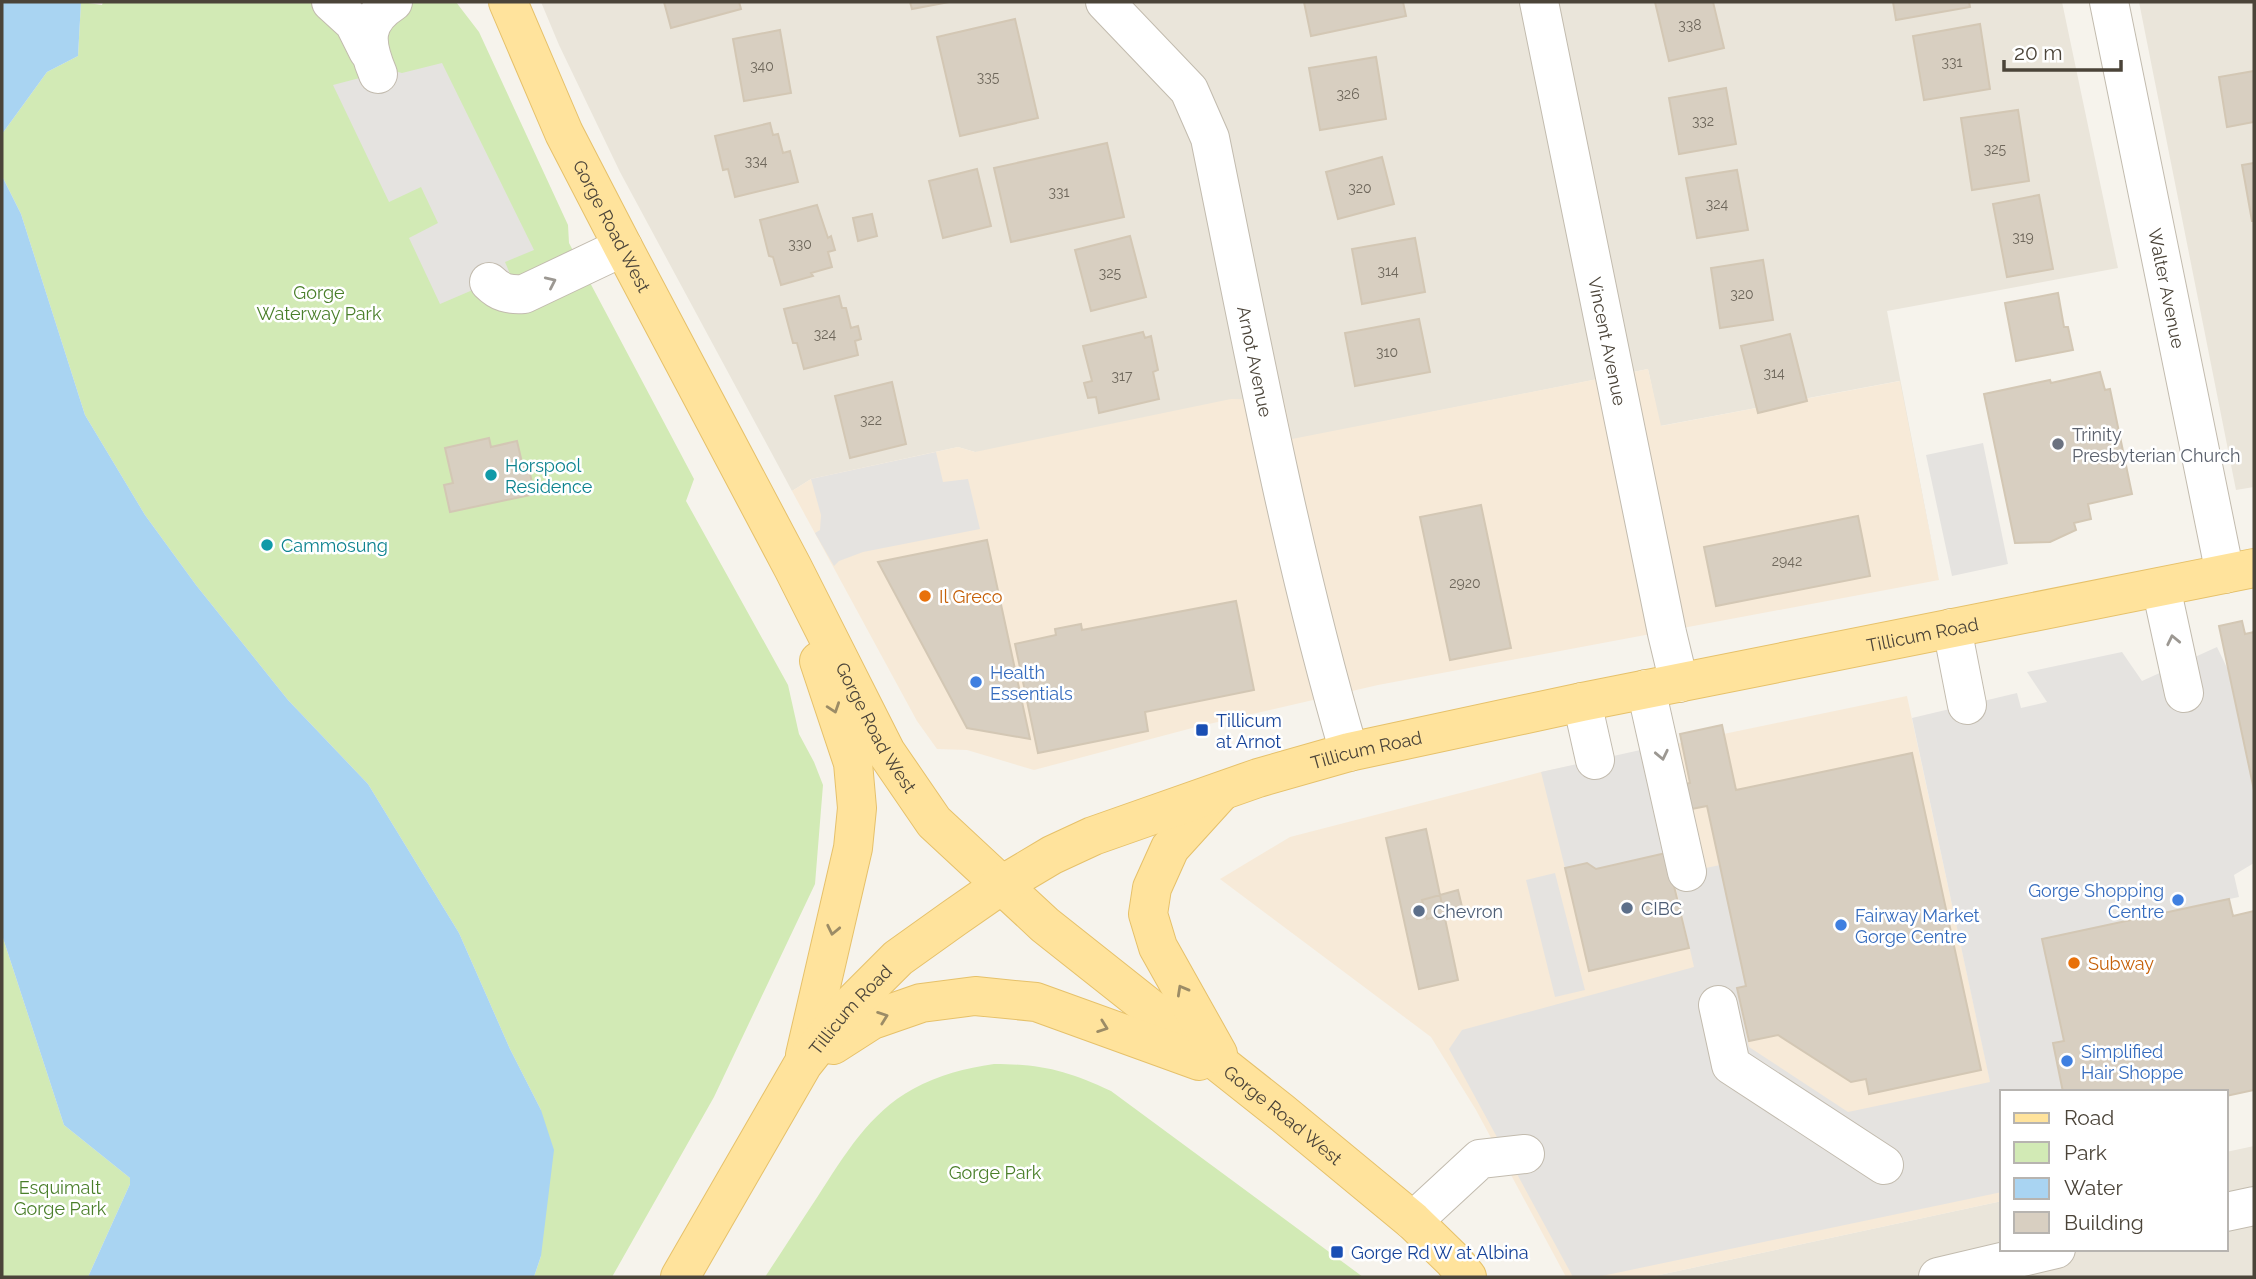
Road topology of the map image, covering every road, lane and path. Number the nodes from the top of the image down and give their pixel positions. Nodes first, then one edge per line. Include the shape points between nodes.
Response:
1 (331, 2) edge
2 (393, 2) edge
3 (508, 2) edge
4 (1105, 2) edge
5 (1539, 2) edge
6 (2109, 2) edge
7 (623, 247) junction
8 (489, 282) dead end
9 (2240, 571) edge
10 (2161, 587) junction
11 (806, 595) junction
12 (1952, 628) junction
13 (1663, 686) junction
14 (2184, 693) dead end
15 (1582, 702) junction
16 (1966, 705) dead end
17 (1349, 752) junction
18 (1595, 760) dead end
19 (1219, 793) junction
20 (1687, 872) dead end
21 (1000, 886) junction
22 (1718, 1005) dead end
23 (803, 1064) junction
24 (1228, 1071) junction
25 (1525, 1154) dead end
26 (1884, 1165) dead end
27 (2254, 1206) edge
28 (2228, 1212) edge
29 (1413, 1221) junction
30 (2048, 1251) edge
31 (680, 1277) edge
32 (1467, 1277) edge
33 (1938, 1277) edge

1 - 2 street via 354,23 373,62 369,29 380,10
3 - 7 main road, Gorge Road West via 564,133
4 - 17 street, Arnot Avenue via 1189,90 1210,138 1272,447
5 - 13 street, Vincent Avenue via 1665,620
6 - 9 street, Walter Avenue
8 -> 7 street via 499,292 524,294
7 - 11 main road, Gorge Road West
9 - 10 main road, Tillicum Road
10 - 12 main road, Tillicum Road
14 -> 10 street
11 - 21 main road, Gorge Road West via 893,762 934,822
11 -> 23 main road via 817,658 853,763 858,808 853,848
12 - 13 main road, Tillicum Road
12 - 16 street
13 - 15 main road, Tillicum Road
13 -> 20 street, Vincent Avenue
15 - 17 main road, Tillicum Road
15 - 18 street
17 - 19 main road, Tillicum Road
19 - 21 main road, Tillicum Road via 1093,836
24 -> 19 main road via 1158,947 1148,914 1152,887 1170,848
21 - 23 main road, Tillicum Road via 898,958 847,1009
21 - 24 main road, Gorge Road West
22 - 26 street via 1731,1065
23 -> 24 main road via 872,1020 921,1003 975,996 1036,1002
23 - 31 main road, Tillicum Road
24 - 29 main road, Gorge Road West
25 - 29 street via 1480,1159
27 - 28 street
29 - 32 main road, Gorge Road West
30 - 33 street

